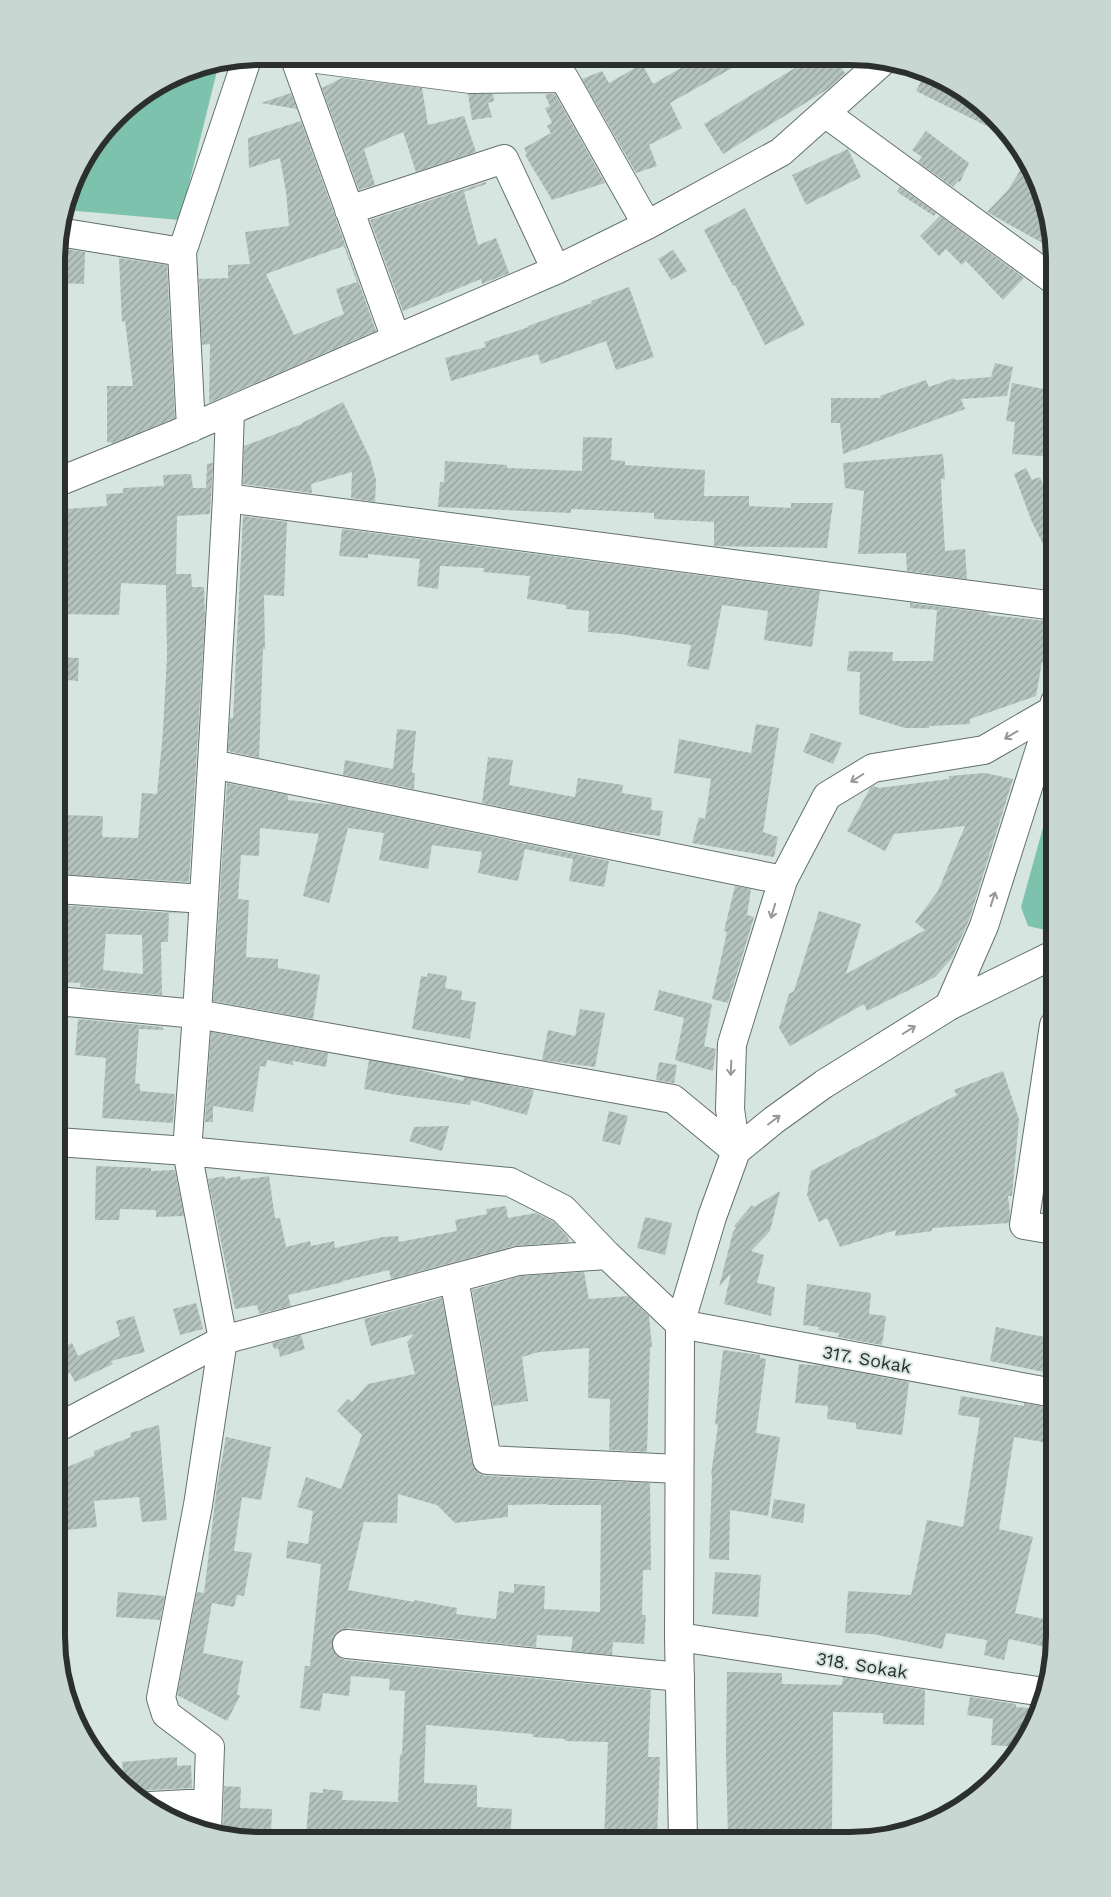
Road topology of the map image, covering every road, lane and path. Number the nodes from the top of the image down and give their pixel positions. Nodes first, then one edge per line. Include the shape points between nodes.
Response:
1 (297, 65) edge
2 (429, 65) edge
3 (245, 66) edge
4 (876, 67) edge
5 (471, 68) edge
6 (825, 113) junction
7 (349, 210) junction
8 (647, 225) junction
9 (67, 233) edge
10 (182, 252) junction
11 (556, 270) junction
12 (1046, 274) edge
13 (396, 339) junction
14 (230, 411) junction
15 (191, 428) junction
16 (65, 471) edge
17 (227, 498) junction
18 (1046, 605) edge
19 (1046, 711) edge
20 (1046, 731) edge
21 (212, 764) junction
22 (783, 880) junction
23 (65, 890) edge
24 (204, 899) junction
25 (1046, 958) edge
26 (65, 1002) edge
27 (949, 1006) junction
28 (197, 1014) junction
29 (1046, 1082) edge
30 (65, 1143) edge
31 (187, 1151) junction
32 (736, 1151) junction
33 (1046, 1229) edge
34 (606, 1255) junction
35 (454, 1278) junction
36 (680, 1324) junction
37 (224, 1340) junction
38 (1046, 1392) edge
39 (65, 1423) edge
40 (679, 1469) junction
41 (679, 1637) junction
42 (347, 1644) dead end
43 (680, 1677) junction
44 (1038, 1691) edge
45 (207, 1803) junction
46 (162, 1805) edge
47 (207, 1824) edge
48 (683, 1832) edge

1 - 7 street
2 - 5 street
3 - 10 street
4 - 6 street
5 - 8 street via 564,78
6 - 8 street via 780,152
6 - 12 street
7 - 11 street via 504,159
7 - 13 street
8 - 11 street
9 - 10 street
10 - 15 street
11 - 13 street
13 - 14 street
14 - 15 street
14 - 17 street
15 - 16 street
17 - 18 street
17 - 21 street
19 -> 22 street via 984,750 872,768 827,796
27 -> 20 street via 984,926
21 - 22 street
21 - 24 street
22 -> 32 street via 732,1044 730,1109
23 - 24 street
24 - 28 street
25 - 27 street
26 - 28 street
32 -> 27 street via 824,1084
28 - 31 street
28 - 32 street via 673,1099
29 - 33 street via 1024,1225
30 - 31 street
31 - 34 street via 510,1182 563,1209
31 - 37 street
32 - 36 street via 712,1217
34 - 35 street via 518,1261
34 - 36 street
35 - 37 street
35 - 40 street via 487,1460
36 - 38 street, 317. Sokak
36 - 40 street
37 - 39 street
37 - 45 street via 198,1505 161,1698 166,1714 210,1747
40 - 41 street
41 - 43 street
41 - 44 street, 318. Sokak
42 - 43 street
43 - 48 street
45 - 46 street
45 - 47 street

